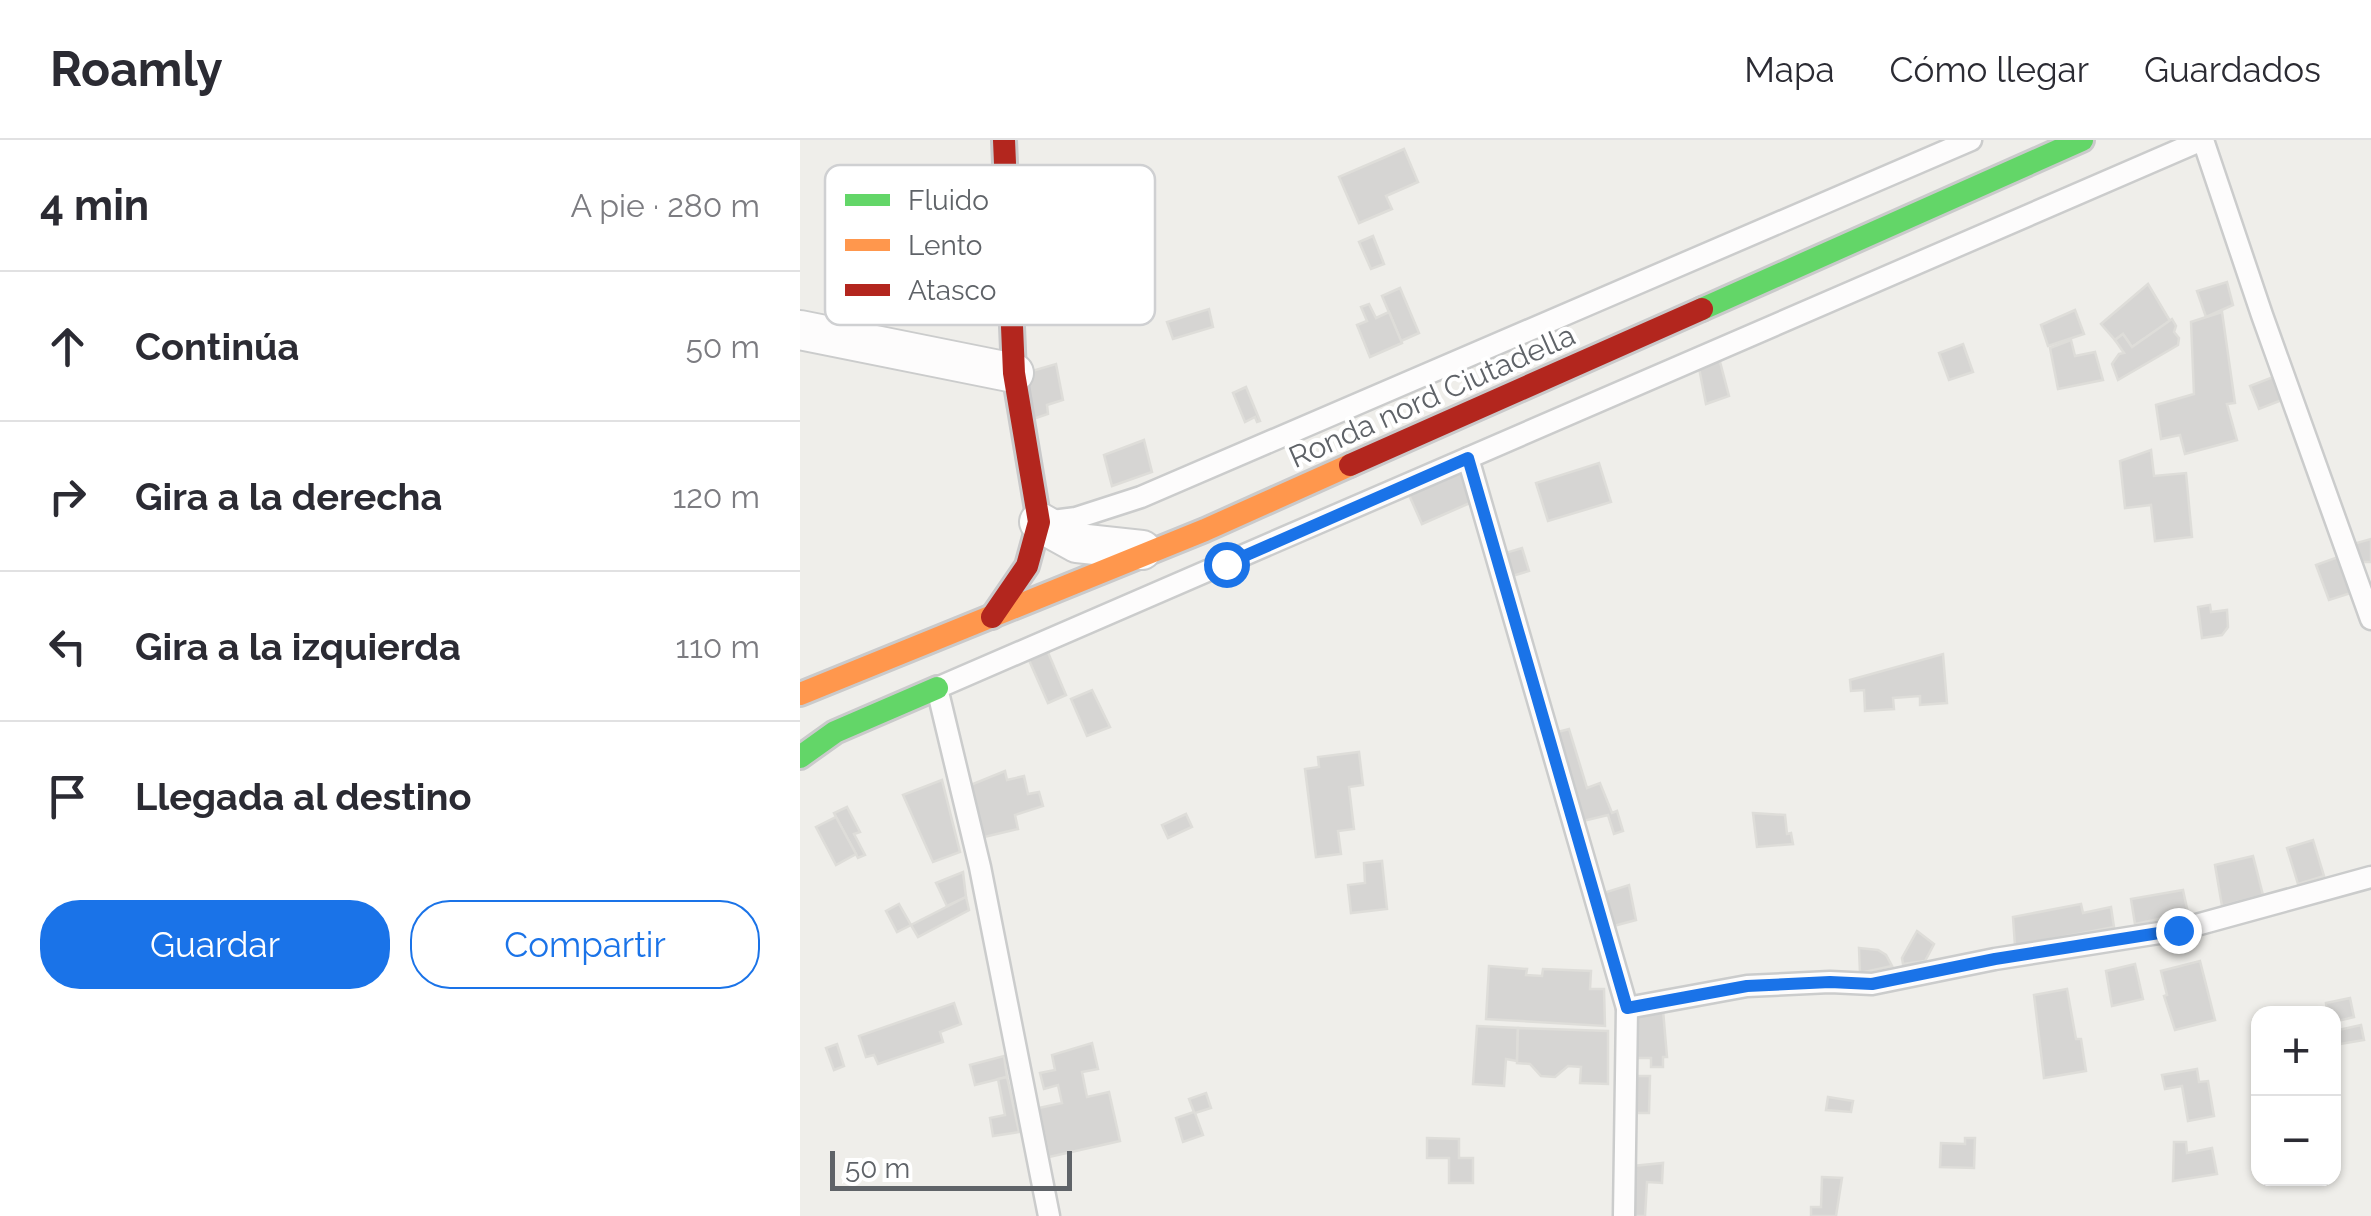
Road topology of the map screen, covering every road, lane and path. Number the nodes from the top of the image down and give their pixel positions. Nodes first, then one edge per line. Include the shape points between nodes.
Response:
1 (1004, 140) edge
2 (1970, 140) edge
3 (2082, 140) edge
4 (2202, 140) edge
5 (1005, 165) edge
6 (1012, 325) edge
7 (800, 330) edge
8 (1014, 373) junction
9 (1468, 458) junction
10 (1039, 522) junction
11 (1155, 551) junction
12 (992, 617) junction
13 (2371, 619) edge
14 (937, 688) junction
15 (800, 694) edge
16 (800, 758) edge
17 (2371, 878) edge
18 (1627, 1008) junction
19 (1049, 1216) edge
20 (1624, 1216) edge

1 - 5 main road
2 - 10 lane via 1142,497
3 - 11 main road, Ronda nord Ciutadella
4 - 9 lane
4 - 13 lane
6 - 8 main road
7 - 8 street
8 - 10 main road
9 - 14 lane
9 - 18 lane
10 - 11 street via 1077,543
10 - 12 main road via 1028,566
11 - 12 main road, Ronda nord Ciutadella
12 - 15 main road, Ronda nord Ciutadella
14 - 16 main road via 835,732
14 - 19 lane
17 - 18 lane via 2178,930 1872,984 1747,986
18 - 20 lane

